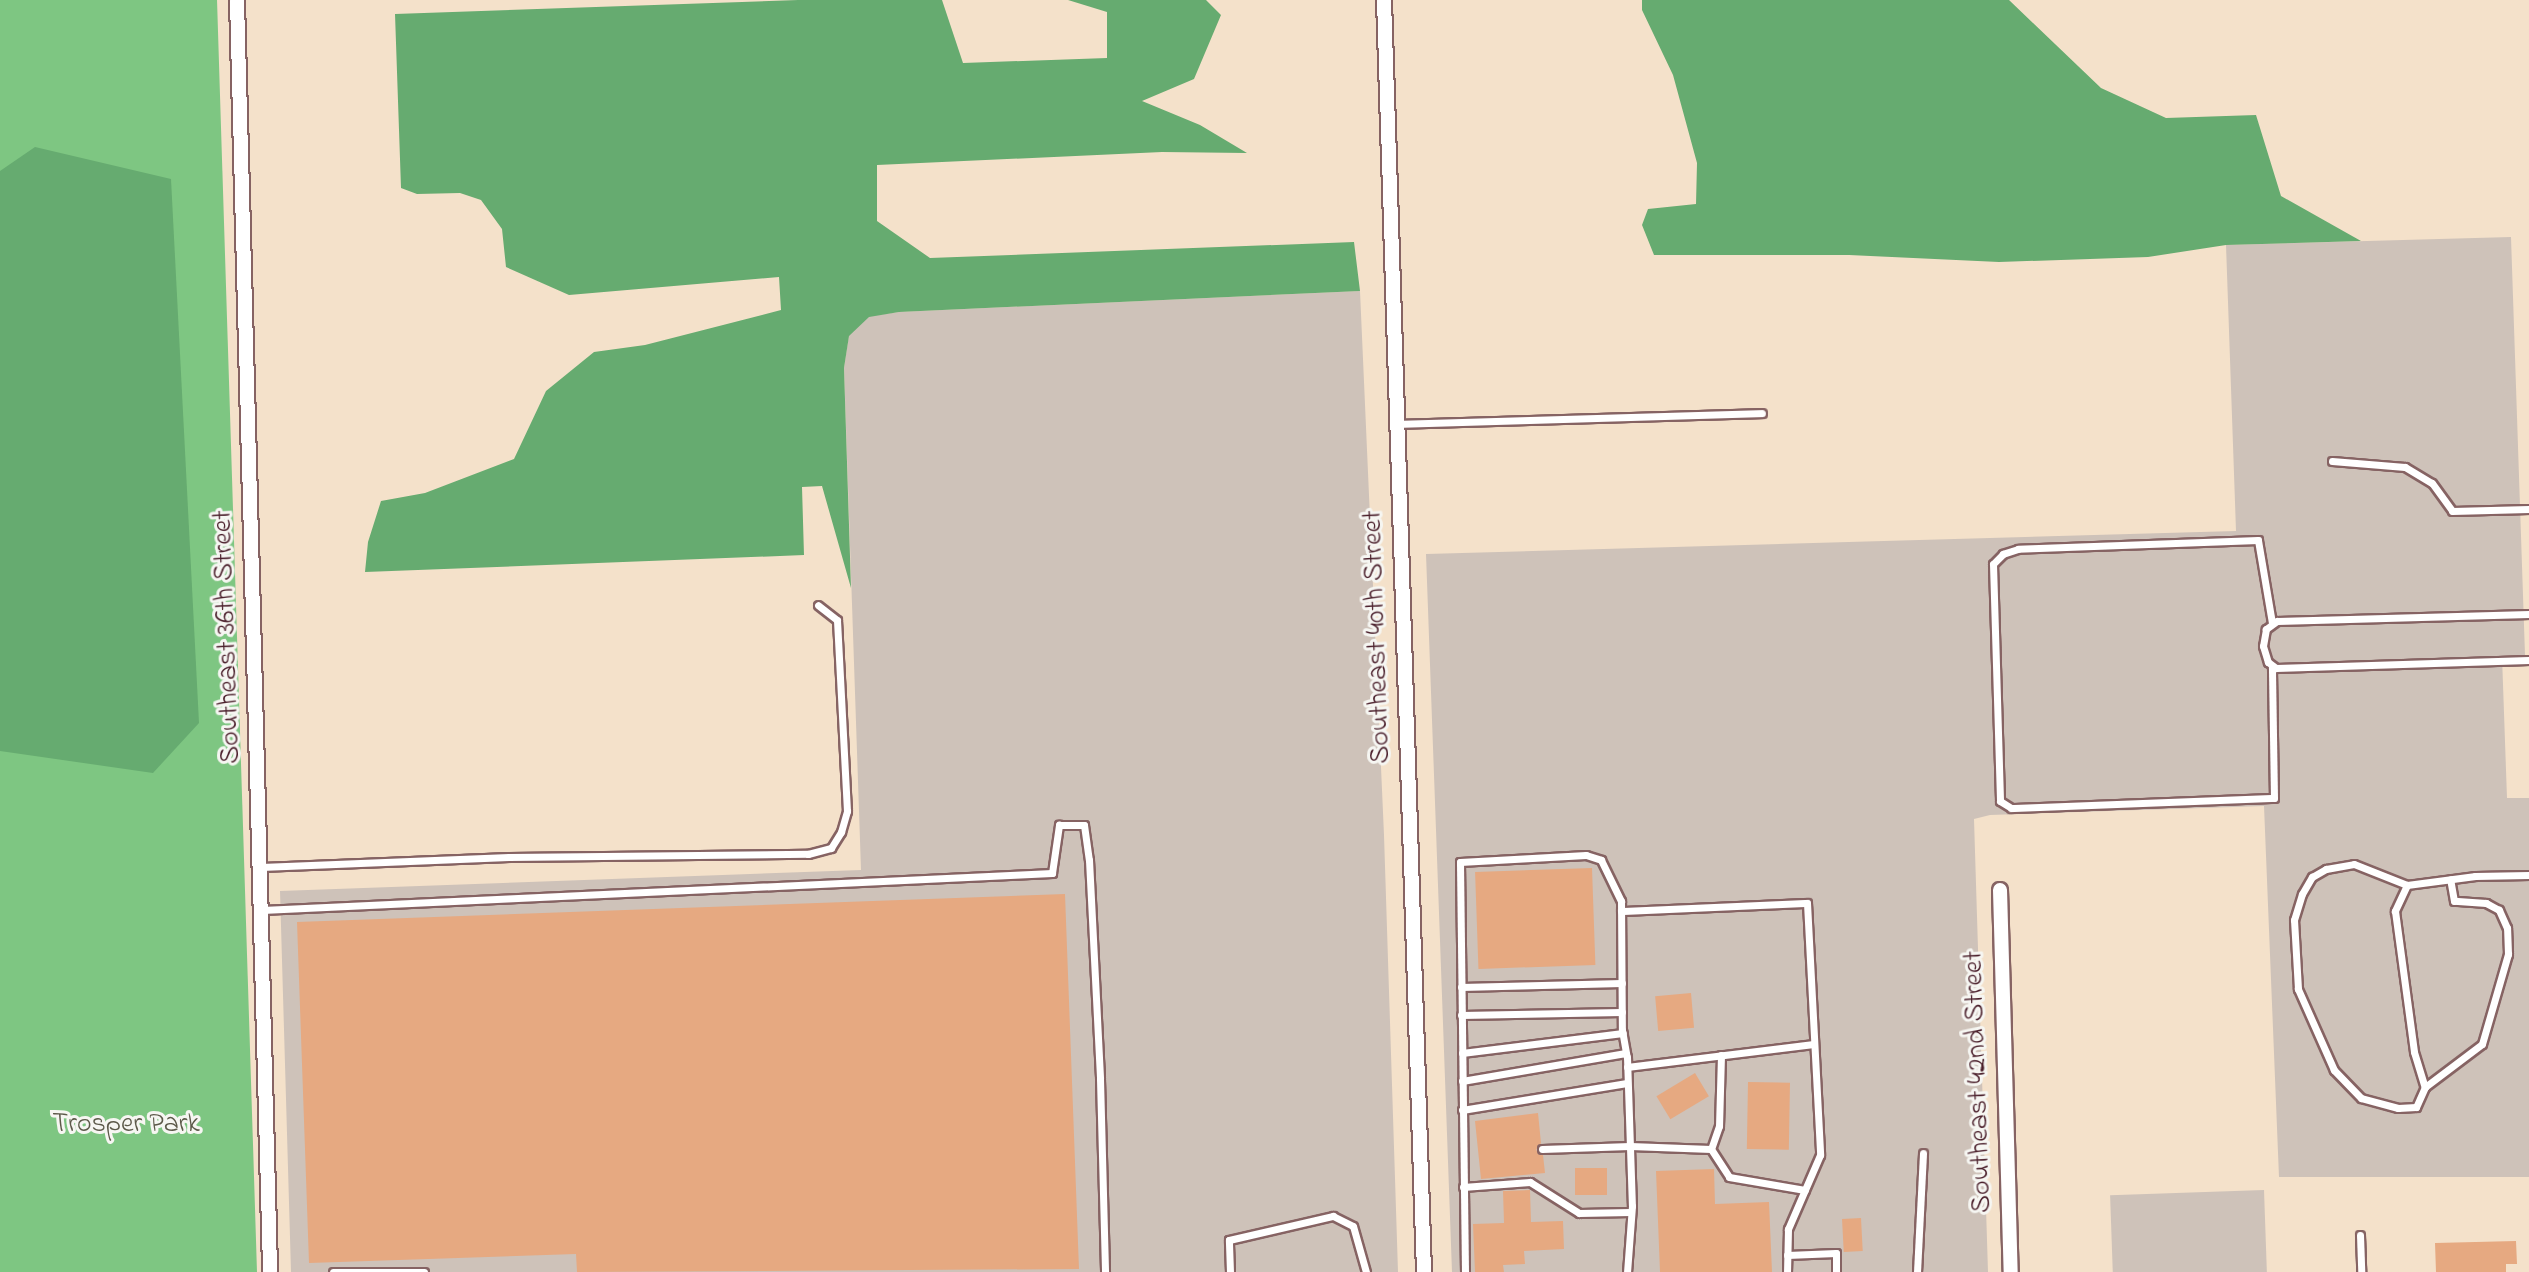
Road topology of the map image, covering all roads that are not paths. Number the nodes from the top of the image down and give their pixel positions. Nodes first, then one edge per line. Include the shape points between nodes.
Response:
1 (237, 0) edge
2 (1384, 0) edge
3 (1762, 413) dead end
4 (1398, 424) junction
5 (2332, 461) dead end
6 (2529, 509) edge
7 (818, 605) dead end
8 (2529, 614) edge
9 (2272, 623) junction
10 (2529, 660) edge
11 (2272, 666) junction
12 (261, 867) junction
13 (2529, 875) edge
14 (2450, 879) junction
15 (2407, 885) junction
16 (2000, 890) dead end
17 (262, 910) junction
18 (1621, 911) junction
19 (1622, 983) junction
20 (1461, 987) junction
21 (1622, 1012) junction
22 (1461, 1015) junction
23 (1623, 1033) junction
24 (1814, 1044) junction
25 (1462, 1053) junction
26 (1626, 1053) junction
27 (1721, 1055) junction
28 (1627, 1067) junction
29 (1462, 1081) junction
30 (1627, 1083) junction
31 (2425, 1087) junction
32 (1462, 1110) junction
33 (1630, 1146) junction
34 (1542, 1149) dead end
35 (1711, 1149) junction
36 (1923, 1153) dead end
37 (1463, 1187) junction
38 (1805, 1190) junction
39 (1631, 1212) junction
40 (2360, 1235) dead end
41 (1787, 1255) junction
42 (270, 1272) edge
43 (333, 1272) edge
44 (424, 1272) edge
45 (1105, 1272) edge
46 (1230, 1272) edge
47 (1366, 1272) edge
48 (1424, 1272) edge
49 (1465, 1272) edge
50 (1627, 1272) edge
51 (1787, 1272) edge
52 (1836, 1272) edge
53 (1917, 1272) edge
54 (2011, 1272) edge
55 (2361, 1272) edge

1 - 12 street, Southeast 36th Street
2 - 4 street, Southeast 40th Street
3 - 4 lane
4 - 48 street, Southeast 40th Street
5 - 6 lane via 2405,467 2432,483 2452,511
7 - 12 lane via 837,620 847,811 831,848 808,854 509,857
8 - 9 lane
9 - 11 lane via 2263,646
9 - 11 lane via 2258,540 2018,549 2003,554 1993,564 2000,801 2011,808 2274,798
10 - 11 lane
12 - 17 street, Southeast 36th Street
13 - 14 lane
14 - 15 lane
14 - 31 lane via 2454,901 2486,903 2499,910 2507,928 2508,954 2482,1044
15 - 31 lane via 2395,911 2414,1052
15 - 31 lane via 2354,864 2312,877 2294,920 2298,989 2334,1070 2361,1098 2416,1107
16 - 54 street, Southeast 42nd Street
17 - 42 street, Southeast 36th Street
17 - 45 lane via 1052,873 1059,825 1084,825 1100,1079
18 - 19 lane
18 - 20 lane via 1601,860 1586,855 1460,862
18 - 24 lane via 1807,903
19 - 20 lane
19 - 21 lane
20 - 22 lane
21 - 22 lane
21 - 23 lane
22 - 25 lane
23 - 25 lane
23 - 26 lane
24 - 27 lane
24 - 38 lane via 1820,1155
25 - 29 lane
26 - 28 lane
26 - 29 lane
27 - 28 lane
27 - 35 lane via 1719,1126
28 - 30 lane
29 - 32 lane
30 - 32 lane
30 - 33 lane
32 - 37 lane
33 - 34 lane
33 - 35 lane
33 - 39 lane
35 - 38 lane via 1729,1177
36 - 53 lane
37 - 39 lane via 1530,1182 1579,1213
37 - 49 lane
38 - 41 lane via 1788,1229
39 - 50 lane
40 - 55 lane
41 - 51 lane
41 - 52 lane via 1836,1253
43 - 44 lane
46 - 47 lane via 1229,1240 1333,1216 1353,1226

